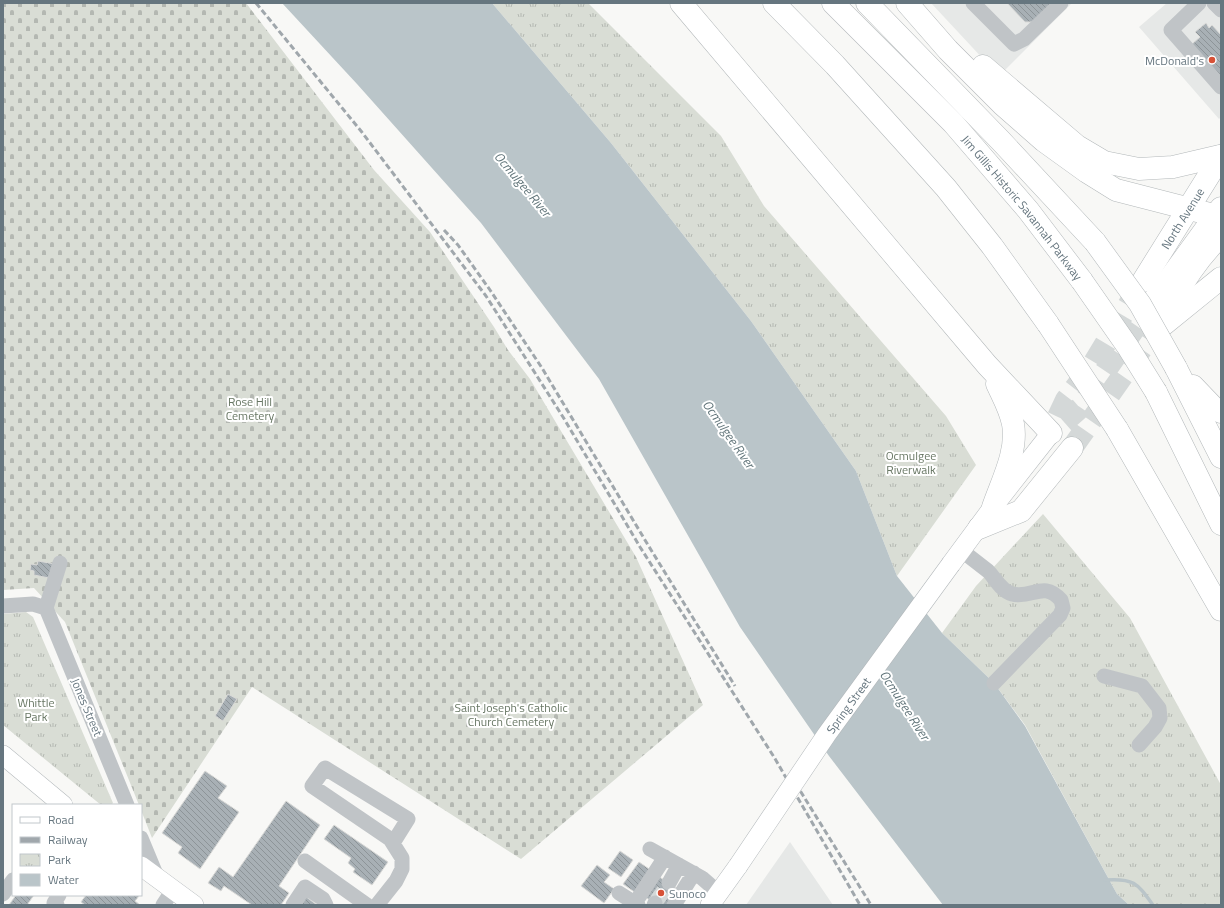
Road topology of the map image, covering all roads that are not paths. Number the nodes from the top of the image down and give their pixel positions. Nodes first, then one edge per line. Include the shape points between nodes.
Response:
1 (681, 3) edge
2 (774, 3) edge
3 (833, 3) edge
4 (867, 3) edge
5 (909, 3) edge
6 (973, 3) edge
7 (1061, 3) edge
8 (1199, 3) edge
9 (1214, 3) edge
10 (1221, 10) edge
11 (1221, 87) edge
12 (1221, 156) edge
13 (1189, 208) junction
14 (1220, 219) edge
15 (1221, 278) edge
16 (1143, 281) tunnel mouth
17 (1160, 305) tunnel mouth
18 (1152, 334) tunnel mouth
19 (987, 365) junction
20 (1176, 368) junction
21 (1221, 412) edge
22 (1058, 424) joint
23 (1072, 448) tunnel mouth
24 (1221, 457) edge
25 (993, 506) junction
26 (1221, 524) edge
27 (979, 528) junction
28 (956, 557) junction
29 (60, 563) dead end
30 (3, 606) edge
31 (46, 608) junction
32 (1221, 610) edge
33 (1104, 676) dead end
34 (994, 683) dead end
35 (1140, 745) dead end
36 (3, 755) edge
37 (62, 804) edge
38 (128, 804) edge
39 (142, 840) edge
40 (393, 843) junction
41 (650, 849) dead end
42 (665, 857) junction
43 (305, 861) dead end
44 (679, 864) junction
45 (142, 867) edge
46 (694, 873) junction
47 (158, 879) junction
48 (12, 881) edge
49 (669, 884) tunnel mouth
50 (619, 893) dead end
51 (3, 894) edge
52 (58, 896) edge
53 (168, 898) edge
54 (714, 899) edge
55 (636, 904) edge
56 (57, 905) edge
57 (194, 905) edge
58 (293, 905) edge
59 (326, 905) edge
60 (367, 905) edge
61 (377, 905) edge
62 (674, 905) edge

1 - 19 highway
2 - 32 highway, bridge via 835,65 946,188 992,246 1048,324 1117,429
3 - 26 highway, Jim Gillis Historic Savannah Parkway, bridge via 953,123 1028,210 1082,281 1156,392
4 - 20 highway, bridge via 1095,242 1140,304
5 - 12 highway via 1078,146 1104,162 1139,169 1173,167
5 - 13 highway via 954,56 1044,141 1116,190
6 - 7 street via 1014,44 1024,39
8 - 11 street via 1171,30
9 - 10 street
12 - 13 highway, North Avenue
13 - 14 highway
13 - 16 highway, North Avenue
14 - 17 highway, North Avenue
15 - 18 highway
19 - 22 highway
19 - 25 highway via 1007,405 1014,435 1010,456
20 - 21 highway via 1215,409
20 - 24 highway
22 - 25 main road, Spring Street
23 - 27 highway via 1021,512
25 - 27 main road, Spring Street
27 - 28 main road, Spring Street
28 - 34 street via 989,572 999,585 1012,594 1049,590 1061,600 1063,608 1056,620
28 - 54 main road, Spring Street, bridge via 827,734
29 - 31 street
30 - 31 street via 33,604
31 - 38 street, Jones Street
33 - 35 street via 1142,686 1159,708 1160,718
36 - 37 main road
39 - 47 street
40 - 40 street via 312,786 325,768 408,819
40 - 61 street via 402,858 402,869
41 - 42 street
42 - 44 street
42 - 55 street
43 - 60 street
44 - 46 street
44 - 49 street
45 - 47 main road
46 - 54 street
46 - 62 street
47 - 53 main road
48 - 51 street
50 - 55 street
52 - 56 street via 54,903
53 - 57 main road
58 - 59 street via 306,888 323,899

